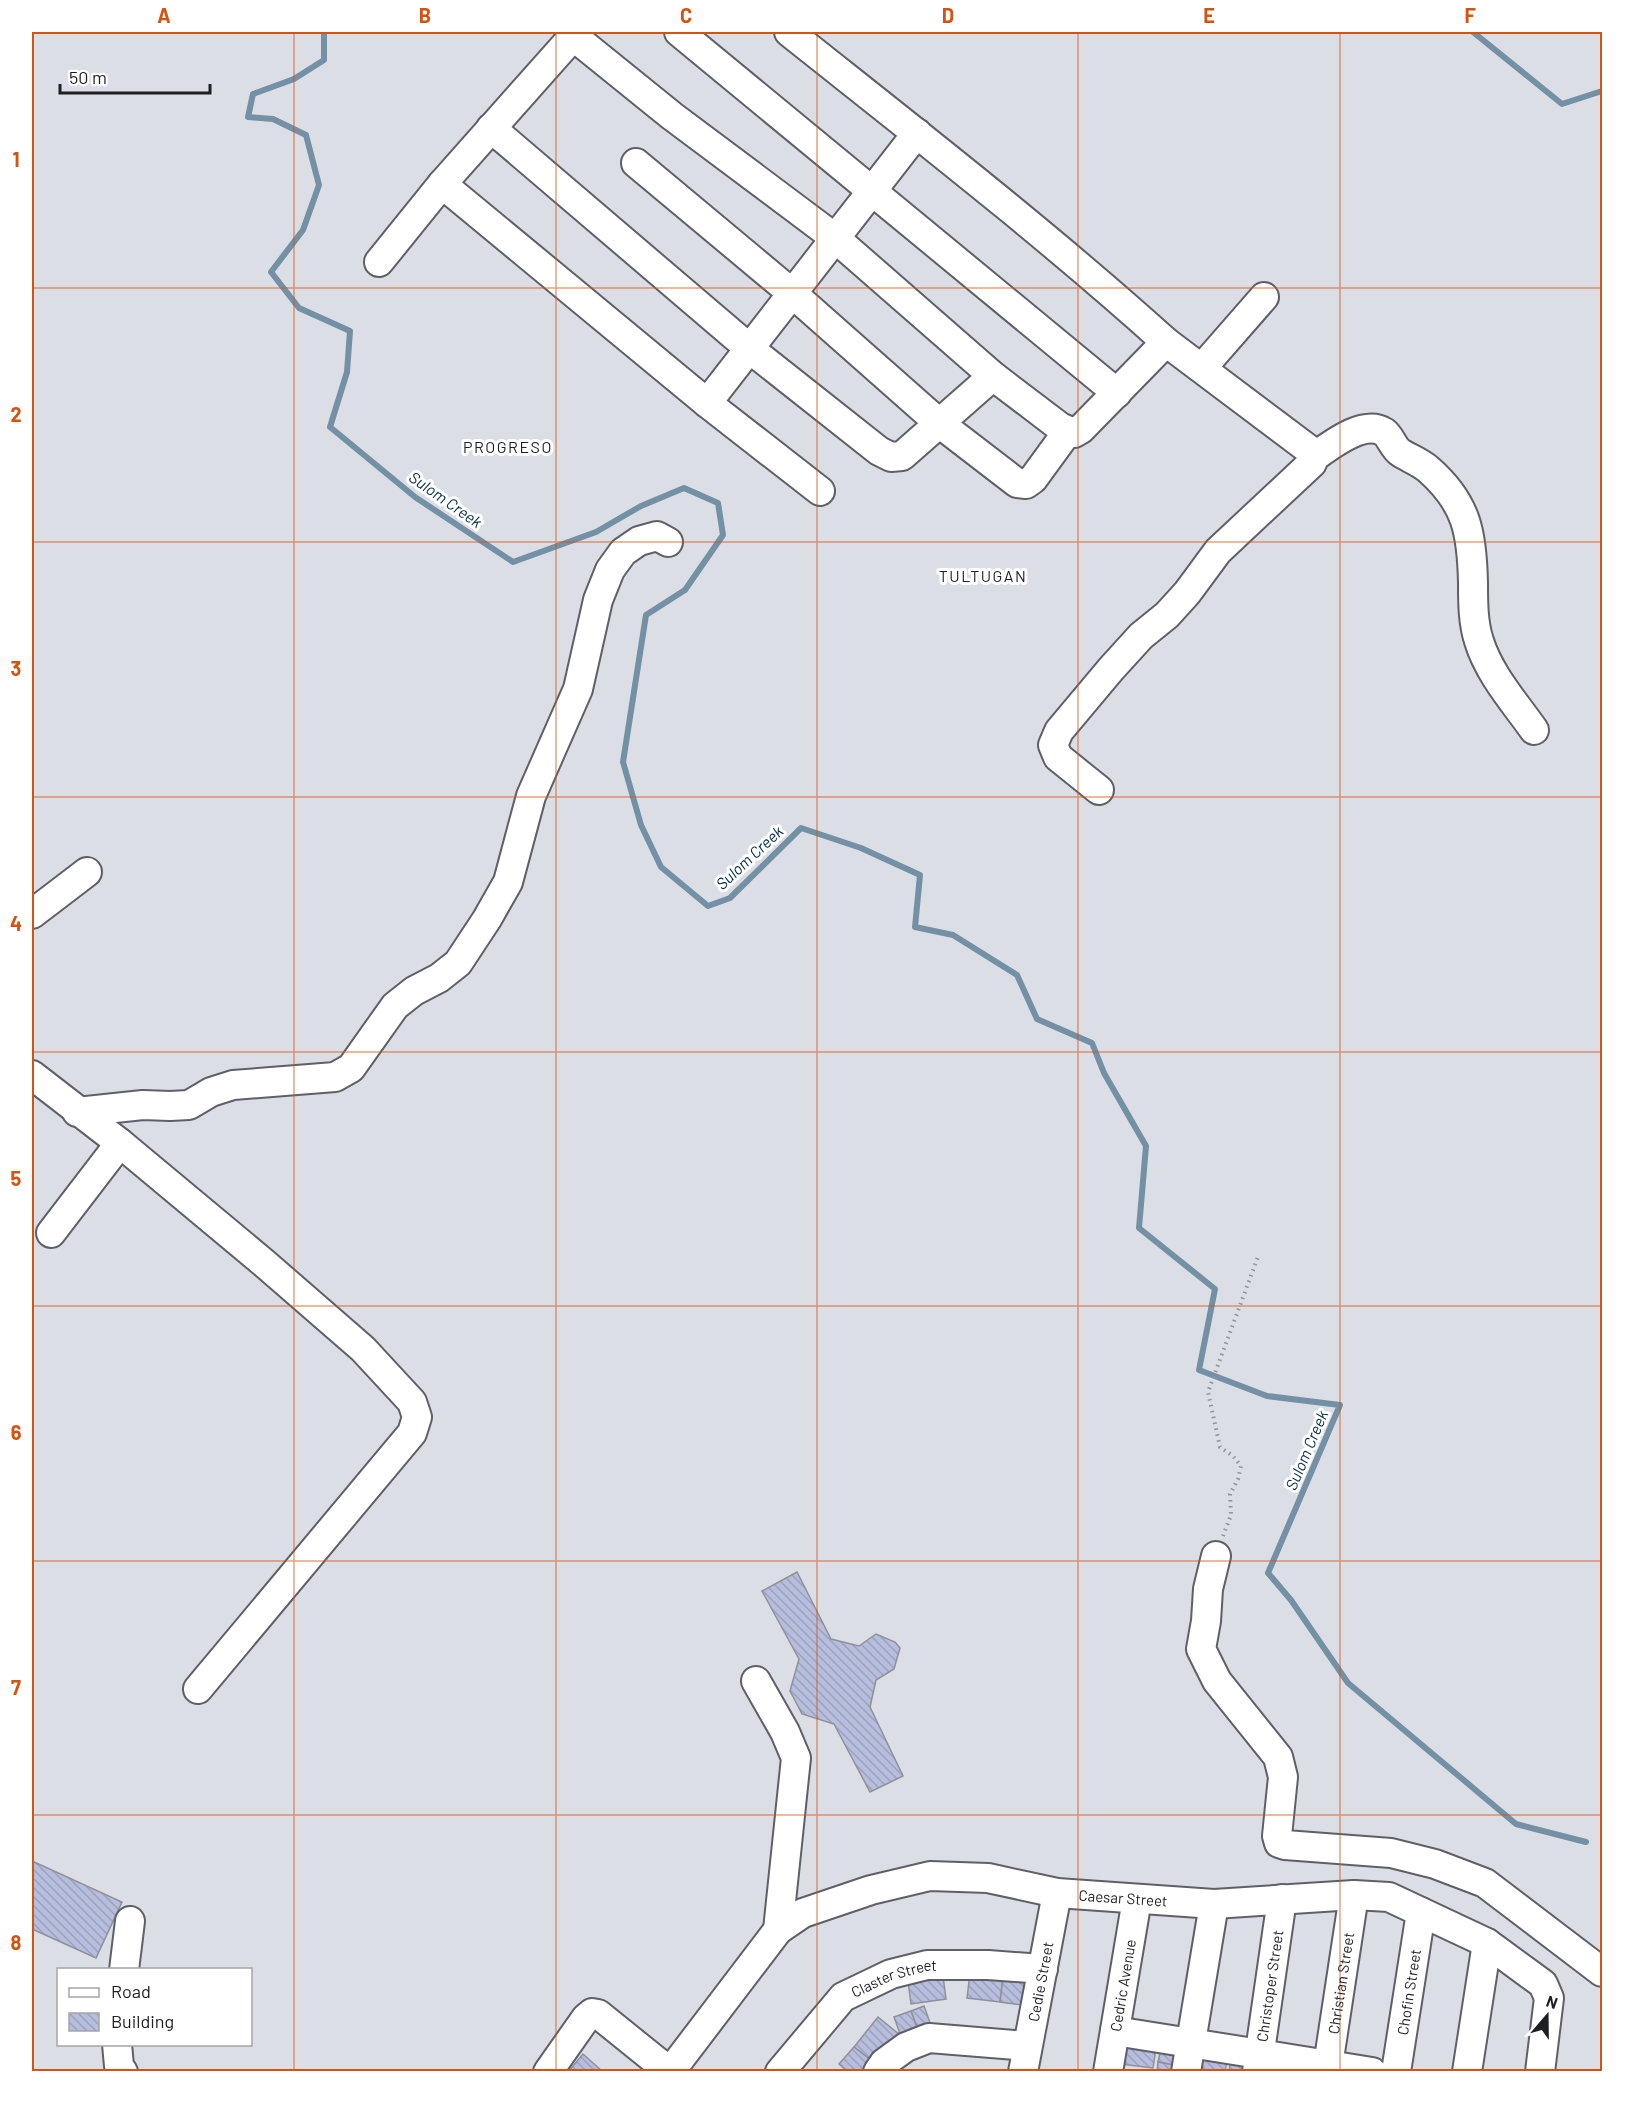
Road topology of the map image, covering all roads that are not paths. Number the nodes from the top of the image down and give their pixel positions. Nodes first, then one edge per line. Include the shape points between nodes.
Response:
1 (679, 32) edge
2 (789, 32) edge
3 (575, 34) edge
4 (491, 128) junction
5 (917, 133) junction
6 (636, 163) dead end
7 (442, 184) junction
8 (872, 193) junction
9 (835, 238) junction
10 (379, 262) dead end
11 (793, 294) junction
12 (1264, 297) dead end
13 (1166, 342) junction
14 (750, 349) junction
15 (1202, 368) junction
16 (993, 376) junction
17 (1117, 393) junction
18 (707, 403) junction
19 (939, 423) junction
20 (1068, 431) junction
21 (1314, 457) junction
22 (820, 490) dead end
23 (668, 542) dead end
24 (1534, 730) dead end
25 (1099, 790) dead end
26 (87, 872) dead end
27 (32, 914) edge
28 (32, 1075) edge
29 (78, 1112) junction
30 (120, 1143) junction
31 (51, 1233) dead end
32 (1216, 1556) road end
33 (756, 1681) dead end
34 (198, 1689) dead end
35 (1058, 1893) junction
36 (1354, 1895) junction
37 (1137, 1899) junction
38 (1282, 1899) junction
39 (1214, 1904) junction
40 (1420, 1912) junction
41 (130, 1921) dead end
42 (778, 1930) junction
43 (1486, 1943) junction
44 (124, 1968) edge
45 (1043, 1969) junction
46 (1602, 1972) edge
47 (1115, 2031) junction
48 (1191, 2043) junction
49 (117, 2046) edge
50 (1025, 2059) edge
51 (1258, 2063) edge
52 (1327, 2068) edge
53 (123, 2072) edge
54 (548, 2072) edge
55 (670, 2072) edge
56 (780, 2072) edge
57 (878, 2072) edge
58 (1108, 2072) edge
59 (1186, 2072) edge
60 (1372, 2072) edge
61 (1396, 2072) edge
62 (1467, 2072) edge
63 (1540, 2072) edge

1 - 8 street
2 - 5 street
3 - 4 street
3 - 9 street via 672,116
4 - 7 street
4 - 14 street
5 - 8 street
5 - 13 street
6 - 11 street
7 - 10 street
7 - 18 street
8 - 9 street
8 - 17 street
9 - 11 street
9 - 16 street
11 - 14 street
11 - 19 street
12 - 15 street
13 - 15 street
13 - 17 street
14 - 18 street
14 - 19 street via 891,457 902,456
15 - 21 street
16 - 19 street
16 - 20 street
17 - 20 street via 1081,429
18 - 22 street
19 - 20 street via 1017,483 1026,484
21 - 24 street via 1346,435 1371,429 1383,431 1399,452 1427,468 1444,485 1460,506 1468,527 1479,641 1492,669
21 - 25 street via 1312,464 1218,551 1187,593 1141,636 1059,731 1053,745 1058,757
23 - 29 street via 657,536 639,540 623,552 610,570 598,600 578,689 531,796 507,882 488,919 458,963 395,1006 351,1068 335,1077 233,1085 189,1105
26 - 27 street
28 - 29 street
29 - 30 street
30 - 31 street
30 - 34 street via 363,1349 412,1402 417,1417 412,1433
32 - 46 street via 1201,1649 1217,1681 1278,1757 1283,1778 1279,1843 1391,1853 1485,1883
33 - 42 street via 796,1758
35 - 37 street, Caesar Street
35 - 42 street, Caesar Street via 988,1878 930,1876 803,1912
35 - 45 street, Cedie Street
36 - 38 street, Caesar Street
36 - 40 street, Caesar Street via 1389,1897
36 - 52 street, Christian Street
37 - 39 street, Caesar Street
37 - 47 street, Cedric Avenue
38 - 39 street, Caesar Street
38 - 51 street, Christoper Street
39 - 48 street
40 - 43 street, Caesar Street
40 - 61 street, Chofin Street
41 - 44 street
42 - 55 street, Caesar Street
43 - 62 street
43 - 63 street, Caesar Street via 1544,1984 1548,1992
45 - 50 street, Cedie Street
45 - 56 street, Claster Street via 927,1965 891,1974 843,1997
47 - 48 street
47 - 58 street, Cedric Avenue
48 - 51 street
48 - 59 street
49 - 53 street
50 - 57 street via 929,2038 906,2047
51 - 52 street
52 - 60 street
54 - 55 street via 592,2013

